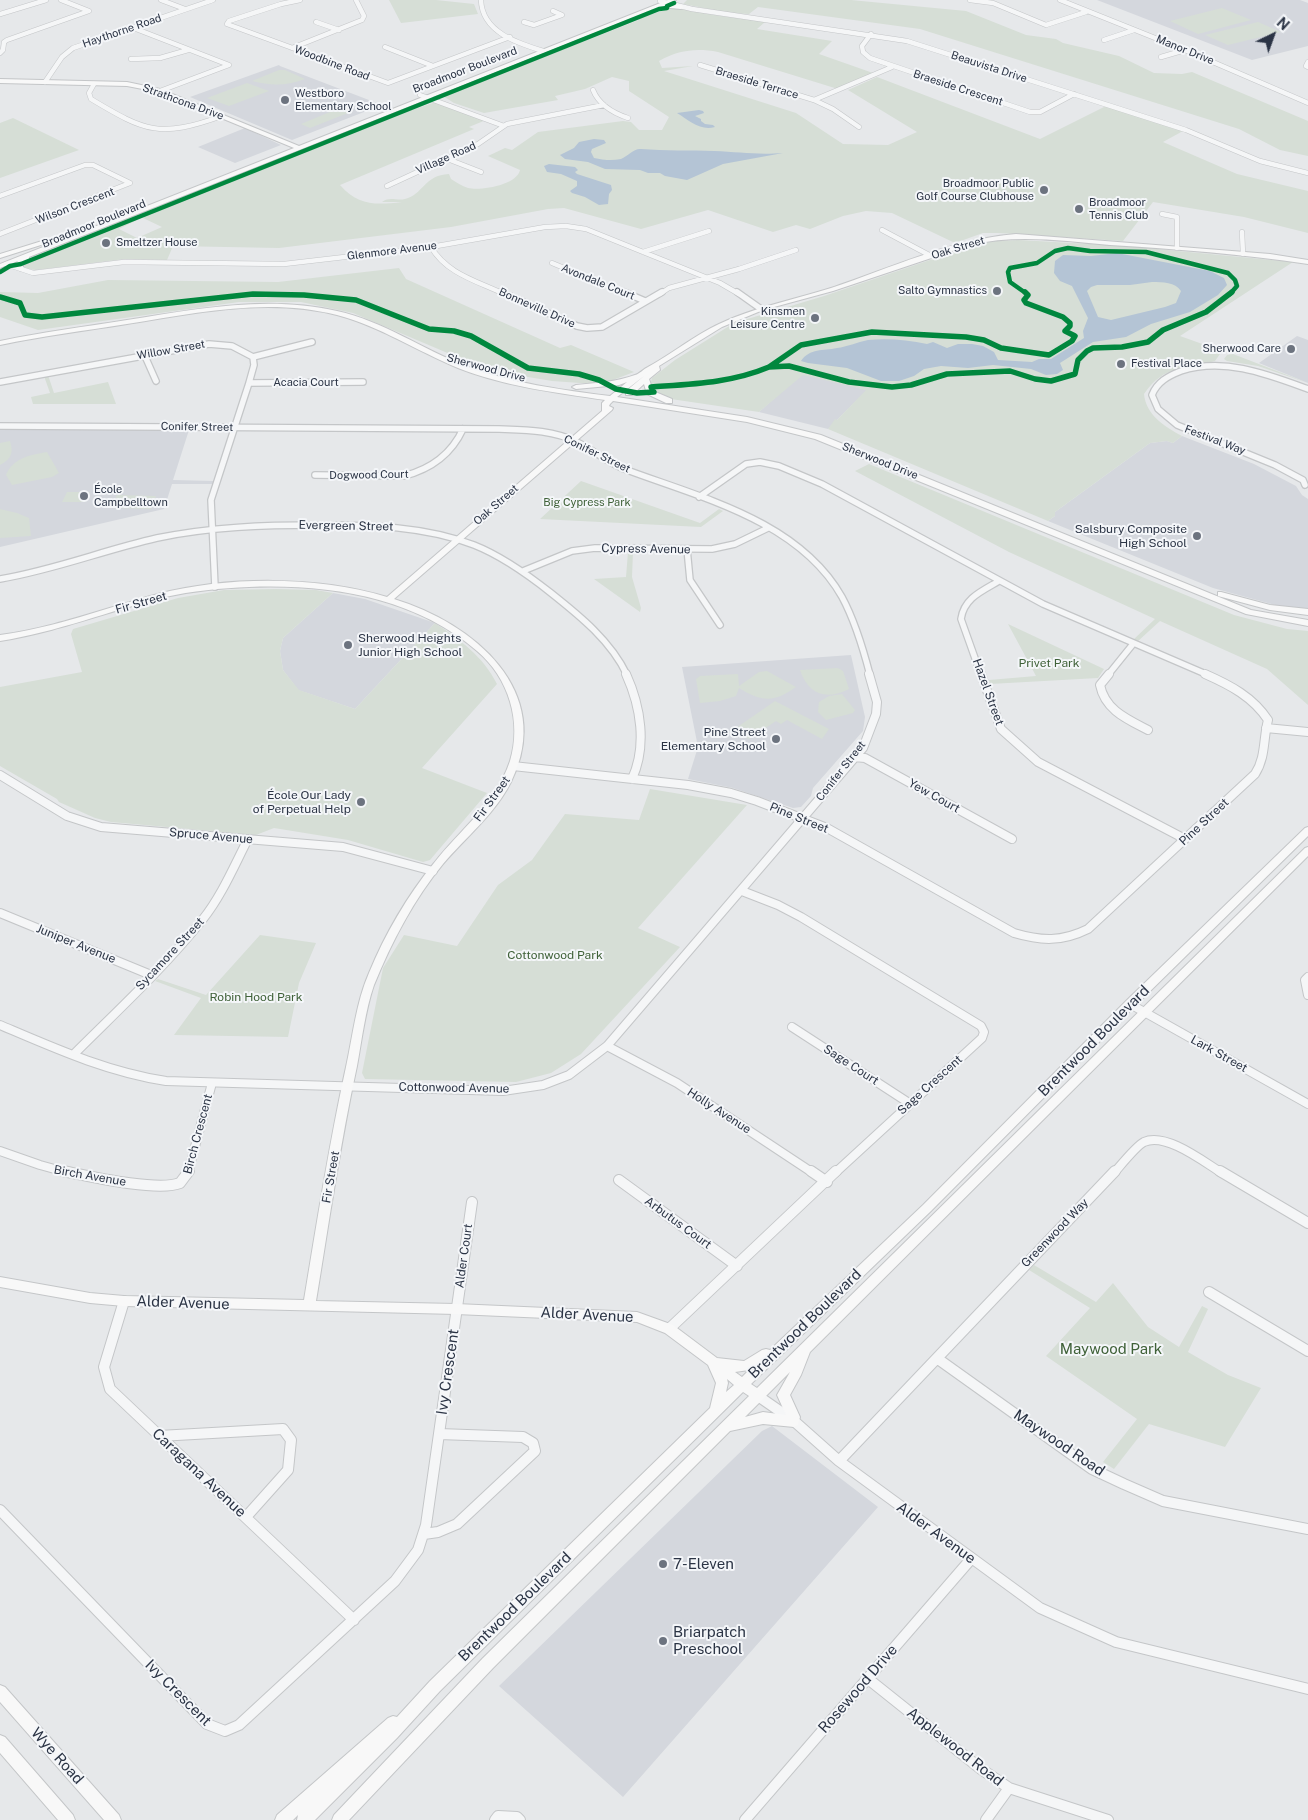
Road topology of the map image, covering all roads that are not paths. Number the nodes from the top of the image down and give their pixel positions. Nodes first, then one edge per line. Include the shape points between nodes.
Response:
1 (46, 0) edge
2 (61, 0) edge
3 (161, 0) edge
4 (213, 0) edge
5 (300, 0) edge
6 (356, 0) edge
7 (481, 0) edge
8 (673, 0) edge
9 (680, 0) edge
10 (970, 0) edge
11 (1060, 0) edge
12 (663, 1) edge
13 (681, 7) junction
14 (185, 9) junction
15 (553, 11) dead end
16 (644, 12) junction
17 (1086, 12) junction
18 (0, 14) edge
19 (316, 22) dead end
20 (524, 22) dead end
21 (131, 27) junction
22 (339, 30) junction
23 (1134, 30) junction
24 (871, 34) junction
25 (510, 37) junction
26 (1104, 40) dead end
27 (385, 46) dead end
28 (292, 48) junction
29 (543, 49) junction
30 (188, 50) junction
31 (1185, 50) junction
32 (0, 53) edge
33 (1161, 58) dead end
34 (131, 59) dead end
35 (1308, 62) edge
36 (700, 65) dead end
37 (433, 66) junction
38 (892, 67) junction
39 (1308, 67) edge
40 (0, 81) edge
41 (45, 82) junction
42 (94, 84) junction
43 (593, 90) dead end
44 (160, 91) junction
45 (1074, 94) junction
46 (425, 95) junction
47 (814, 100) junction
48 (1308, 103) edge
49 (604, 105) junction
50 (222, 116) junction
51 (628, 118) dead end
52 (505, 125) junction
53 (859, 127) dead end
54 (296, 147) junction
55 (445, 158) junction
56 (481, 172) dead end
57 (1308, 173) edge
58 (387, 186) dead end
59 (0, 196) edge
60 (1162, 214) dead end
61 (882, 230) dead end
62 (709, 231) dead end
63 (1242, 232) dead end
64 (0, 234) edge
65 (52, 240) junction
66 (430, 247) junction
67 (1177, 248) junction
68 (41, 250) junction
69 (796, 250) dead end
70 (643, 252) junction
71 (1243, 254) junction
72 (0, 256) edge
73 (931, 256) junction
74 (1308, 262) edge
75 (1, 263) edge
76 (552, 263) dead end
77 (0, 270) edge
78 (22, 270) junction
79 (706, 277) junction
80 (645, 301) junction
81 (761, 310) junction
82 (32, 336) junction
83 (0, 339) edge
84 (312, 342) dead end
85 (0, 343) edge
86 (144, 354) junction
87 (436, 354) junction
88 (254, 357) junction
89 (643, 378) junction
90 (156, 381) dead end
91 (0, 382) edge
92 (363, 382) dead end
93 (249, 383) junction
94 (576, 387) junction
95 (1308, 389) edge
96 (623, 396) junction
97 (612, 399) junction
98 (669, 401) junction
99 (605, 410) junction
100 (0, 426) edge
101 (234, 427) junction
102 (463, 429) junction
103 (571, 440) junction
104 (315, 475) dead end
105 (1307, 486) edge
106 (699, 497) junction
107 (768, 528) junction
108 (212, 529) junction
109 (457, 540) junction
110 (687, 549) junction
111 (523, 571) junction
112 (0, 579) edge
113 (999, 581) junction
114 (215, 587) junction
115 (388, 600) junction
116 (1308, 612) edge
117 (1307, 621) edge
118 (720, 625) dead end
119 (0, 638) edge
120 (1132, 644) junction
121 (1266, 728) junction
122 (1148, 730) dead end
123 (1308, 732) edge
124 (854, 757) junction
125 (513, 766) junction
126 (0, 775) edge
127 (632, 779) junction
128 (802, 820) junction
129 (1308, 830) edge
130 (248, 839) junction
131 (1012, 839) dead end
132 (1185, 839) junction
133 (1308, 850) edge
134 (433, 872) junction
135 (742, 891) junction
136 (0, 913) edge
137 (151, 974) junction
138 (1308, 977) edge
139 (1308, 995) edge
140 (1130, 1004) junction
141 (1145, 1012) junction
142 (0, 1025) edge
143 (792, 1027) dead end
144 (607, 1046) junction
145 (73, 1055) junction
146 (212, 1084) junction
147 (347, 1086) junction
148 (909, 1103) junction
149 (1308, 1104) edge
150 (0, 1151) edge
151 (619, 1180) dead end
152 (827, 1182) junction
153 (182, 1183) joint
154 (472, 1202) dead end
155 (1308, 1223) edge
156 (737, 1266) junction
157 (1, 1284) edge
158 (1209, 1292) dead end
159 (124, 1301) junction
160 (309, 1305) junction
161 (456, 1309) junction
162 (669, 1329) junction
163 (788, 1340) junction
164 (805, 1350) junction
165 (1308, 1351) edge
166 (938, 1359) junction
167 (712, 1362) junction
168 (742, 1384) junction
169 (758, 1396) junction
170 (716, 1411) junction
171 (794, 1421) junction
172 (728, 1426) junction
173 (440, 1434) junction
174 (159, 1436) junction
175 (839, 1461) junction
176 (0, 1510) edge
177 (246, 1517) junction
178 (1308, 1529) edge
179 (424, 1534) junction
180 (971, 1559) junction
181 (354, 1620) junction
182 (867, 1678) junction
183 (435, 1686) junction
184 (1308, 1689) edge
185 (0, 1692) edge
186 (0, 1742) edge
187 (1009, 1788) junction
188 (68, 1820) edge
189 (114, 1820) edge
190 (282, 1820) edge
191 (304, 1820) edge
192 (339, 1820) edge
193 (494, 1820) edge
194 (520, 1820) edge
195 (745, 1820) edge
196 (986, 1820) edge
197 (1108, 1820) edge

1 - 18 street
2 - 32 street via 89,12 7,40
3 - 14 street
4 - 14 street, Haythorne Road
5 - 28 street, Woodbine Road via 227,24
6 - 22 street via 364,16 362,20
7 - 25 street via 484,20
8 - 12 main road, Broadmoor Boulevard
9 - 13 main road
10 - 17 street via 993,4 1046,24
11 - 17 street, Manor Drive
12 - 13 street, Beauvista Drive
12 - 16 main road, Broadmoor Boulevard
12 - 29 main road, Broadmoor Boulevard
13 - 16 main road
13 - 24 street, Beauvista Drive
14 - 21 street, Haythorne Road
15 - 20 street via 562,15 534,25
16 - 29 main road, Broadmoor Boulevard
17 - 23 street, Manor Drive
19 - 22 street
21 - 30 street
21 - 41 street, Haythorne Road via 83,43 67,52
22 - 28 street
23 - 26 street
23 - 31 street, Manor Drive
24 - 38 street, Braeside Crescent via 861,44 861,50 870,58
24 - 45 street, Beauvista Drive via 907,41
25 - 29 street
25 - 37 street, Woodbine Road
27 - 37 street
28 - 37 street, Woodbine Road via 385,83
29 - 46 main road, Broadmoor Boulevard
30 - 34 street via 160,58
30 - 44 street via 229,66
31 - 33 street
31 - 48 street, Manor Drive
35 - 39 street
36 - 47 street, Braeside Terrace
38 - 45 street, Braeside Crescent via 1030,112 1040,112
38 - 47 street, Braeside Terrace
40 - 41 main road, Strathcona Drive
41 - 42 main road, Strathcona Drive
42 - 44 main road, Strathcona Drive via 137,85
42 - 50 street via 89,94 91,99 141,126 183,128
43 - 49 street
44 - 50 main road, Strathcona Drive
45 - 57 street, Beauvista Drive via 1186,130 1260,161
46 - 52 street
46 - 54 main road, Broadmoor Boulevard
47 - 53 street, Braeside Terrace
49 - 51 street
49 - 52 street, Village Road
50 - 54 main road, Strathcona Drive
52 - 55 street, Village Road via 478,144
54 - 65 main road, Broadmoor Boulevard
54 - 68 main road, Broadmoor Boulevard
55 - 56 street
55 - 58 street, Village Road
59 - 64 street, Wilson Crescent via 85,165 92,165 130,183
60 - 67 street via 1177,217
61 - 73 street
62 - 70 street
63 - 71 street
65 - 72 main road
65 - 75 main road, Broadmoor Boulevard
66 - 70 street, Glenmore Avenue via 566,226 586,229
66 - 78 street, Glenmore Avenue via 284,264 124,262 47,272
66 - 80 street, Bonneville Drive via 439,260 456,272 577,326 602,327
67 - 71 main road, Oak Street
67 - 73 main road, Oak Street via 1002,237 968,243
68 - 75 main road, Broadmoor Boulevard
68 - 78 main road via 18,264
69 - 79 street, Bonneville Drive
70 - 79 street, Glenmore Avenue
71 - 74 main road, Oak Street
73 - 81 main road, Oak Street
75 - 78 street, Glenmore Avenue
76 - 80 street, Avondale Court
77 - 78 main road
79 - 80 street, Bonneville Drive via 668,288
79 - 81 street, Glenmore Avenue via 745,296
81 - 89 main road, Oak Street via 720,326
82 - 83 main road, Sherwood Drive
82 - 85 main road, Sherwood Drive
82 - 87 main road, Sherwood Drive via 224,307 279,305 340,314
84 - 88 street
86 - 88 street, Willow Street via 221,343 243,349
86 - 90 street
86 - 91 street, Willow Street
87 - 94 main road, Sherwood Drive via 493,371
87 - 97 main road, Sherwood Drive via 453,364 512,381
88 - 93 street
89 - 94 main road
89 - 96 main road, Oak Street
89 - 98 main road via 650,392
92 - 93 street, Acacia Court
93 - 101 street
94 - 96 main road, Sherwood Drive
95 - 105 street, Festival Way via 1246,368 1208,366 1182,370 1170,376 1157,385 1152,395 1158,409 1177,425 1275,464 1303,480
96 - 97 main road, Sherwood Drive
96 - 98 main road, Sherwood Drive
96 - 99 main road, Oak Street
96 - 117 main road, Sherwood Drive via 818,437 1223,601 1264,616
97 - 99 main road, Oak Street via 606,403
98 - 116 main road, Sherwood Drive via 771,418 824,433 1223,595 1270,608
99 - 103 main road, Oak Street
100 - 101 street, Conifer Street
101 - 102 street, Conifer Street
101 - 108 street via 211,500
102 - 103 street, Conifer Street via 528,430
102 - 104 street, Dogwood Court via 456,445 415,474
103 - 106 street, Conifer Street via 624,469
103 - 109 main road, Oak Street
106 - 107 street, Conifer Street via 726,506
106 - 113 street, Pine Street via 746,464 760,462 779,466 822,484
107 - 110 street, Cypress Avenue via 735,544 712,549
107 - 124 street, Conifer Street via 807,554 831,580 848,608 877,702 870,733
108 - 109 street, Evergreen Street via 267,524 381,525 405,527
108 - 112 street, Evergreen Street via 159,538
108 - 114 street
109 - 111 street, Evergreen Street via 484,549
109 - 115 main road, Oak Street
110 - 111 street, Cypress Avenue via 595,548 572,551
110 - 118 street via 690,580
111 - 127 street, Evergreen Street via 584,619 619,659 641,724 639,761
113 - 120 street, Pine Street
113 - 132 street, Hazel Street via 971,598 962,608 961,619 1001,729 1038,762
114 - 115 main road, Fir Street via 317,585
114 - 119 main road, Fir Street via 165,595 36,633
115 - 125 main road, Fir Street via 445,624 474,644 498,668 510,687 519,712 518,745
120 - 121 street, Pine Street via 1226,683 1246,695 1264,712 1268,720
120 - 122 street via 1100,685 1101,694 1107,705
121 - 123 street
121 - 132 street, Pine Street via 1266,752 1255,774
124 - 128 street, Conifer Street
124 - 131 street, Yew Court via 864,758
125 - 127 street, Pine Street
125 - 134 main road, Fir Street via 491,805
126 - 130 street, Spruce Avenue via 67,816 101,827
127 - 128 street, Pine Street via 688,784 731,793
128 - 132 street, Pine Street via 827,828 1014,933 1047,941 1065,940 1088,929
128 - 135 street, Cottonwood Avenue
129 - 140 main road, Brentwood Boulevard
130 - 134 street, Spruce Avenue via 343,848
130 - 137 street, Sycamore Street via 213,906 180,946
133 - 141 main road, Brentwood Boulevard
134 - 147 main road, Fir Street via 393,934 368,988
135 - 144 street, Cottonwood Avenue
135 - 148 street, Sage Crescent via 778,905 981,1026 982,1038
136 - 137 street, Juniper Avenue
137 - 145 street, Sycamore Street
138 - 139 street via 1305,980
140 - 141 street, Lark Street
140 - 163 main road, Brentwood Boulevard via 927,1208
141 - 149 street, Lark Street
141 - 164 main road, Brentwood Boulevard
142 - 145 street, Cottonwood Avenue
143 - 148 street, Sage Court
144 - 147 street, Cottonwood Avenue via 569,1075 543,1085 503,1090
144 - 152 street, Holly Avenue via 677,1083
145 - 146 street, Cottonwood Avenue via 132,1076
146 - 147 street, Cottonwood Avenue
146 - 153 street, Birch Crescent via 189,1171
147 - 160 main road, Fir Street
148 - 152 street, Sage Crescent
150 - 153 street, Birch Avenue via 46,1168 92,1178 164,1186
151 - 156 street, Arbutus Court
152 - 156 street, Sage Crescent
154 - 161 street, Alder Court
155 - 166 street, Greenwood Way via 1172,1143 1144,1142
156 - 162 street, Sage Crescent
157 - 159 main road, Alder Avenue
158 - 165 street
159 - 160 main road, Alder Avenue
159 - 174 street, Caragana Avenue via 104,1375 116,1395
160 - 161 main road, Alder Avenue
161 - 162 main road, Alder Avenue via 618,1315 637,1317
161 - 173 street, Ivy Crescent
162 - 167 main road, Alder Avenue
163 - 167 main road via 749,1366 740,1368
163 - 168 main road, Brentwood Boulevard
164 - 169 main road, Brentwood Boulevard
164 - 171 main road via 783,1394
166 - 175 street, Greenwood Way
166 - 178 street, Maywood Road via 1092,1469 1124,1484 1163,1501
167 - 168 main road, Alder Avenue
167 - 170 main road via 722,1382
168 - 169 main road, Alder Avenue
168 - 170 main road, Brentwood Boulevard
169 - 171 street, Alder Avenue
169 - 172 main road, Brentwood Boulevard
170 - 183 main road, Brentwood Boulevard
171 - 172 main road via 763,1418
171 - 175 street, Alder Avenue
172 - 192 main road, Brentwood Boulevard via 488,1662
173 - 179 street, Ivy Crescent
173 - 179 street, Ivy Crescent via 523,1437 533,1443 535,1451 457,1524
174 - 177 street, Caragana Avenue
174 - 177 street via 276,1428 288,1434 292,1446 288,1470
175 - 180 street, Alder Avenue
176 - 181 street, Ivy Crescent via 207,1724 219,1731 241,1724
177 - 181 street, Caragana Avenue
179 - 181 street, Ivy Crescent via 418,1550 403,1571
180 - 182 street, Rosewood Drive
180 - 184 street, Alder Avenue via 1040,1608 1116,1642
182 - 187 street, Applewood Road
182 - 195 street, Rosewood Drive
183 - 190 main road
183 - 191 main road, Brentwood Boulevard
185 - 189 main road, Wye Road
186 - 188 main road
187 - 196 street
187 - 197 street, Applewood Road
193 - 194 street via 498,1816

